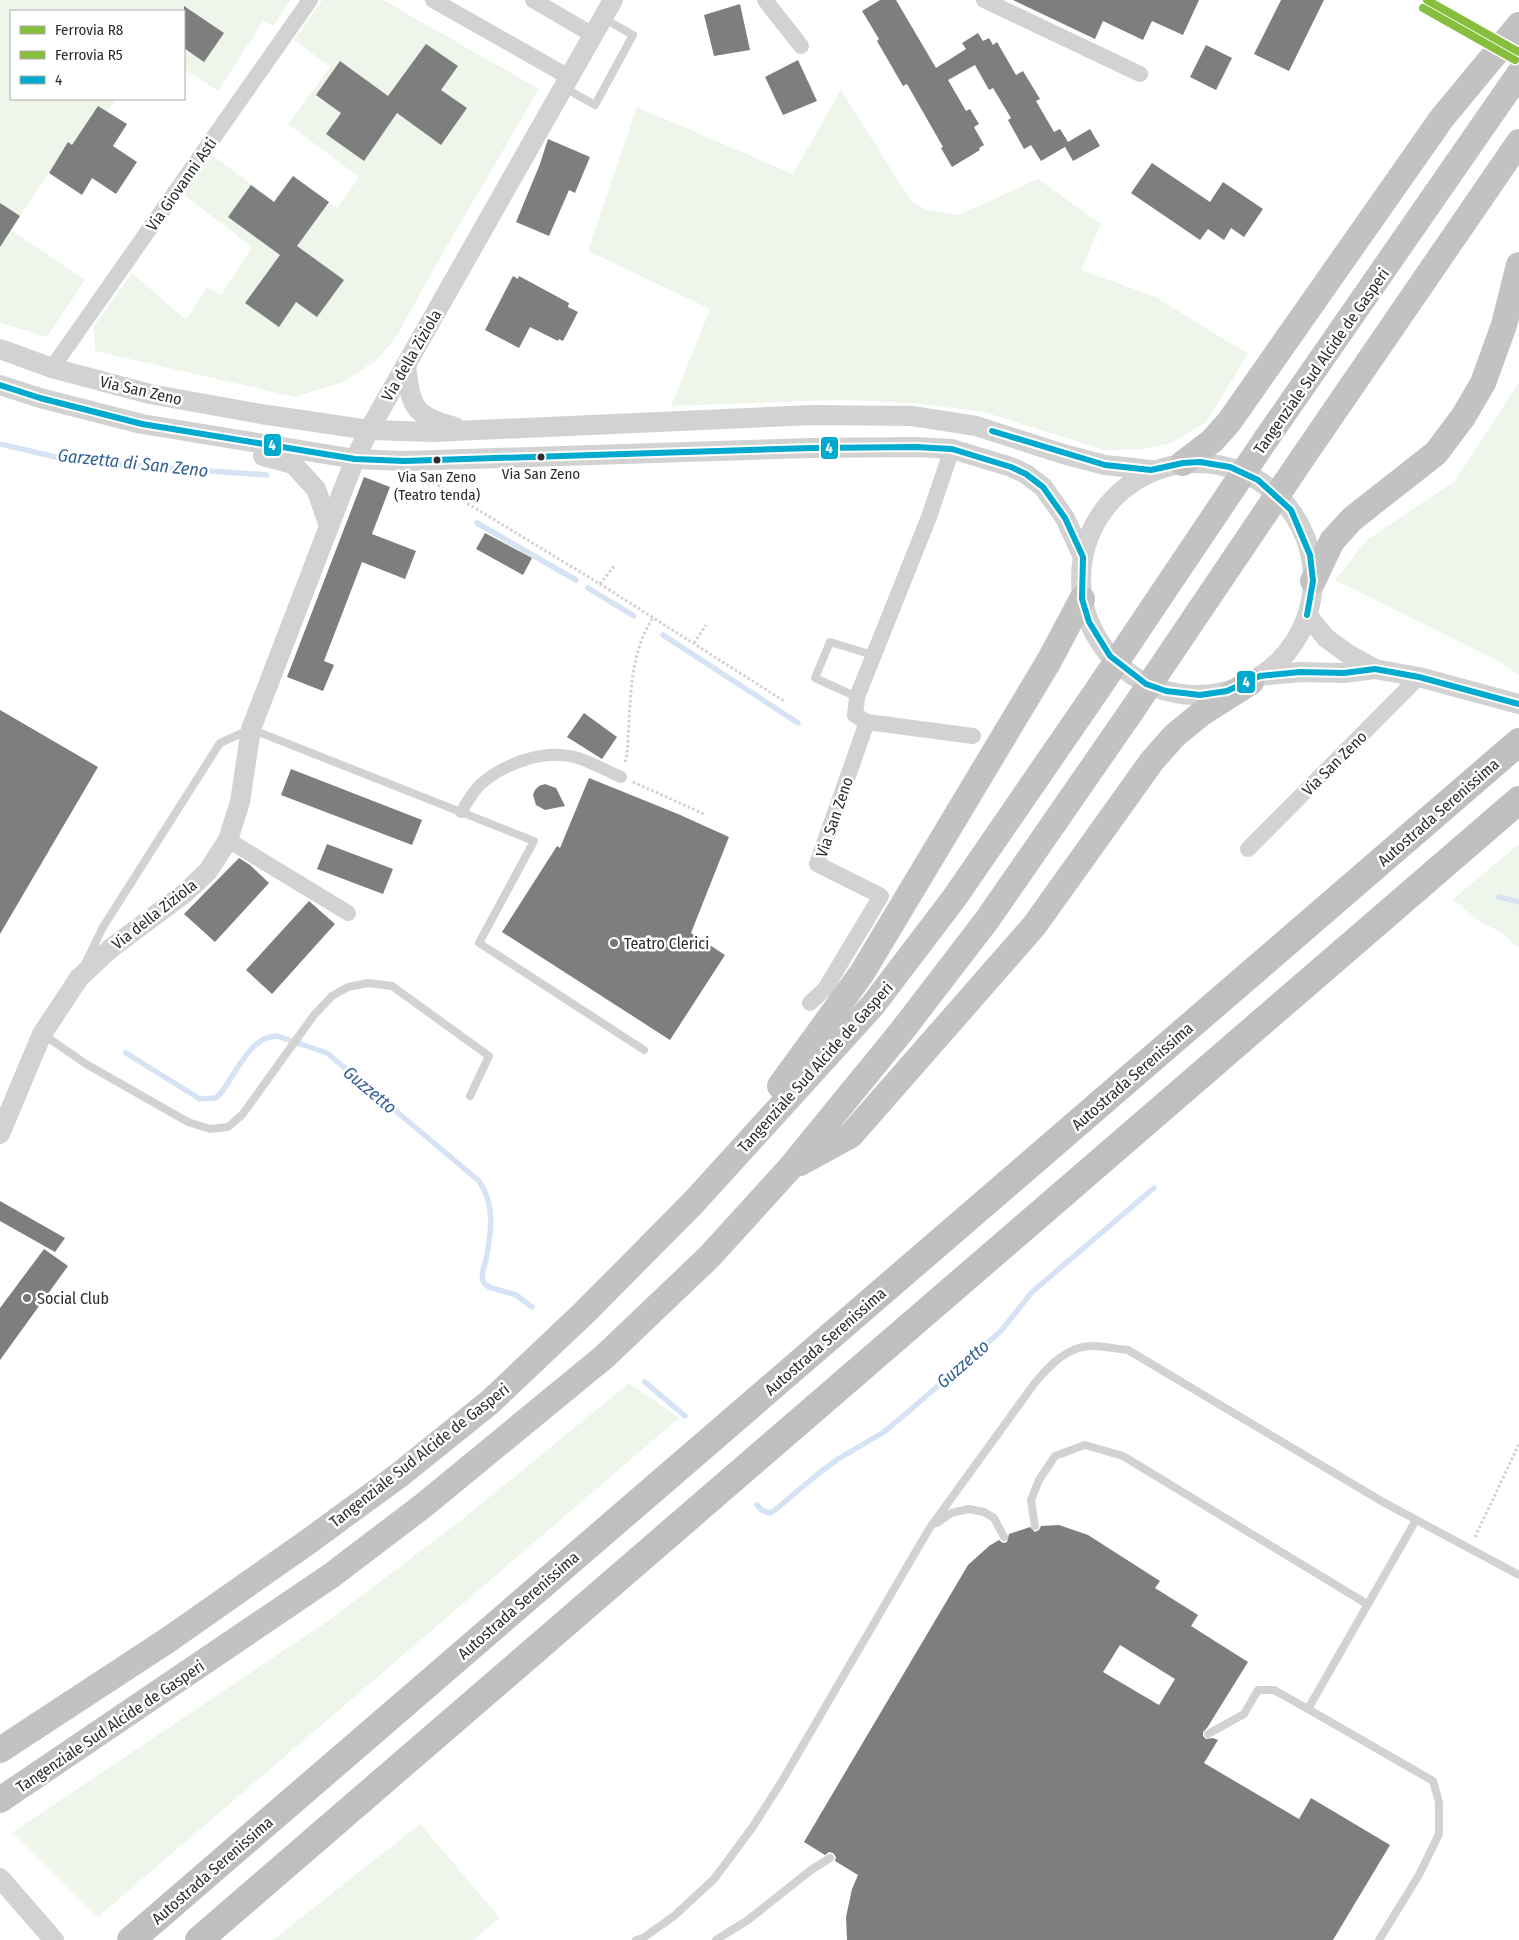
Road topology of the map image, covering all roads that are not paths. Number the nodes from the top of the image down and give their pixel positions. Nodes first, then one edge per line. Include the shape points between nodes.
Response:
1 (310, 0) edge
2 (433, 0) edge
3 (533, 0) edge
4 (613, 0) edge
5 (984, 0) edge
6 (767, 1) edge
7 (1519, 25) edge
8 (598, 26) junction
9 (801, 46) dead end
10 (1140, 74) dead end
11 (1519, 74) edge
12 (566, 82) junction
13 (1519, 142) edge
14 (1519, 264) edge
15 (0, 349) edge
16 (406, 365) junction
17 (52, 368) junction
18 (0, 385) edge
19 (40, 398) junction
20 (369, 430) junction
21 (469, 430) junction
22 (186, 431) junction
23 (952, 449) junction
24 (355, 460) junction
25 (1184, 463) junction
26 (1151, 470) junction
27 (329, 526) junction
28 (1083, 557) junction
29 (1313, 581) junction
30 (1082, 599) junction
31 (1307, 615) junction
32 (874, 655) junction
33 (1375, 668) junction
34 (1419, 677) junction
35 (1255, 679) junction
36 (856, 697) junction
37 (1519, 704) edge
38 (867, 722) junction
39 (251, 729) junction
40 (973, 736) dead end
41 (1519, 742) edge
42 (621, 777) road end
43 (1519, 800) edge
44 (461, 812) junction
45 (228, 840) junction
46 (1248, 849) dead end
47 (348, 913) dead end
48 (78, 978) junction
49 (810, 1004) dead end
50 (42, 1034) junction
51 (644, 1050) dead end
52 (470, 1096) dead end
53 (0, 1134) edge
54 (739, 1153) junction
55 (790, 1168) junction
56 (1416, 1520) junction
57 (1035, 1526) dead end
58 (930, 1529) junction
59 (1004, 1537) dead end
60 (1519, 1575) edge
61 (1367, 1604) junction
62 (1308, 1709) junction
63 (1208, 1734) dead end
64 (0, 1750) edge
65 (0, 1800) edge
66 (830, 1858) dead end
67 (0, 1878) edge
68 (54, 1940) edge
69 (131, 1940) edge
70 (199, 1940) edge
71 (636, 1940) edge
72 (716, 1940) edge
73 (1379, 1940) edge

1 - 17 street, Via Giovanni Asti
2 - 12 street
3 - 8 street
4 - 8 street, Via della Ziziola
5 - 10 street
6 - 9 street
7 - 25 highway via 1442,118 1229,422 1212,442
8 - 12 street, Via della Ziziola
8 - 12 lane via 633,35 595,104
11 - 54 highway, Tangenziale Sud Alcide de Gasperi, bridge via 955,897 873,1005
12 - 16 street, Via della Ziziola
13 - 55 highway, Tangenziale Sud Alcide de Gasperi, bridge via 986,920 901,1032
14 - 29 highway via 1504,325 1483,383 1463,417 1436,453 1352,519 1332,541
15 - 17 street, Via San Zeno
16 - 20 street, Via della Ziziola
16 - 21 street via 410,393 418,411 435,421
17 - 19 street
17 - 20 street, Via San Zeno via 150,394
18 - 19 street, Via San Zeno
19 - 22 street, Via San Zeno via 142,424
20 - 21 street, Via San Zeno
20 - 24 street, Via della Ziziola
21 - 26 street, Via San Zeno via 814,415 912,416 976,426 1105,465
22 - 24 street, Via San Zeno
22 - 27 street via 213,447 293,464 316,489
23 - 24 street, Via San Zeno via 812,448
23 - 28 street, Via San Zeno via 1011,467 1043,487 1065,518
23 - 32 street via 929,517
24 - 27 street, Via della Ziziola
25 - 26 street, Via San Zeno
25 - 29 street, Via San Zeno via 1230,467 1258,480 1291,510 1310,555
26 - 28 street, Via San Zeno via 1117,495 1096,520
27 - 39 street, Via della Ziziola
28 - 30 street, Via San Zeno
29 - 31 street, Via San Zeno
30 - 35 street, Via San Zeno via 1089,622 1110,656 1146,684 1166,691 1200,695 1227,691
30 - 54 highway via 1049,661 862,973 756,1118
31 - 33 street, Via San Zeno via 1326,638
31 - 35 street, Via San Zeno via 1295,641 1279,661
32 - 36 street
32 - 36 lane via 830,642 815,678
33 - 34 street, Via San Zeno
33 - 35 street, Via San Zeno via 1344,673 1300,672
34 - 37 street, Via San Zeno
34 - 46 street, Via San Zeno
35 - 55 highway via 1202,713 1174,736 1152,761 1034,926 851,1135
36 - 38 street via 855,715
38 - 40 street
38 - 49 street, Via San Zeno via 817,864 881,896 825,989
39 - 44 lane
39 - 45 street, Via della Ziziola via 240,802
39 - 48 lane, Via della Ziziola via 220,743 103,927
41 - 69 highway, Autostrada Serenissima
42 - 44 street via 577,758 552,755 528,760 503,768 479,785
43 - 70 highway
44 - 51 lane via 534,841 479,943
45 - 47 street
45 - 48 street, Via della Ziziola via 208,871 185,893 110,949
48 - 50 street, Via della Ziziola
50 - 52 lane via 86,1064 188,1122 210,1129 228,1127 242,1115 314,1015 332,996 348,987 368,983 392,986 488,1056
50 - 53 street, Via della Ziziola
54 - 64 highway, Tangenziale Sud Alcide de Gasperi via 585,1312 490,1402 398,1476 305,1544 168,1640
55 - 65 highway, Tangenziale Sud Alcide de Gasperi via 709,1256 604,1357 424,1505 332,1574
56 - 58 lane via 1128,1350 1090,1346 1068,1353 1051,1364
56 - 60 lane
56 - 61 lane
57 - 61 lane via 1031,1500 1039,1480 1056,1456 1085,1445 1123,1456
58 - 59 lane via 951,1513 969,1509 994,1518
58 - 71 lane via 752,1828 714,1879 674,1916
61 - 62 lane
62 - 63 lane via 1274,1690 1258,1690 1244,1714
62 - 73 lane via 1433,1781 1439,1802 1439,1834 1419,1875
66 - 72 lane
67 - 68 street

